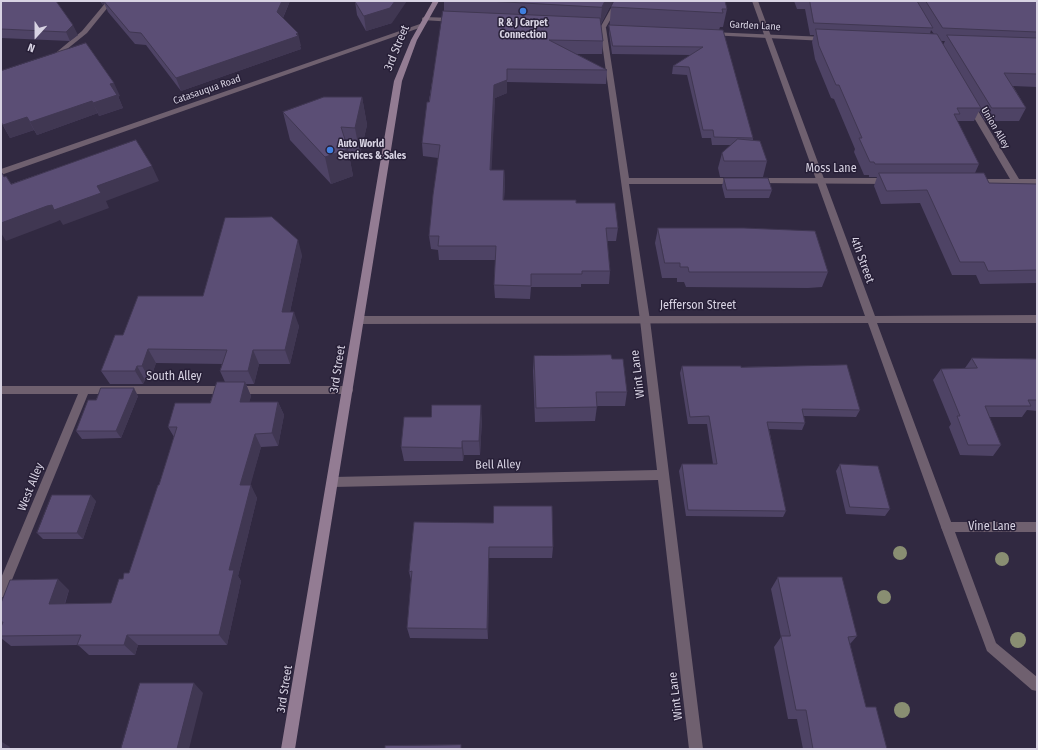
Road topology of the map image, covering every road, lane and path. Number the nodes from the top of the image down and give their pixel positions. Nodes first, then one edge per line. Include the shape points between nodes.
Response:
1 (110, 1) edge
2 (436, 1) edge
3 (618, 1) edge
4 (756, 1) edge
5 (463, 21) edge
6 (422, 23) junction
7 (706, 34) edge
8 (769, 37) junction
9 (832, 40) edge
10 (49, 61) edge
11 (965, 96) edge
12 (1, 172) edge
13 (624, 181) junction
14 (821, 181) junction
15 (899, 181) edge
16 (969, 182) edge
17 (1016, 182) junction
18 (1037, 182) edge
19 (871, 319) junction
20 (1037, 319) edge
21 (359, 320) junction
22 (645, 320) junction
23 (1, 390) edge
24 (348, 390) junction
25 (84, 391) junction
26 (663, 475) junction
27 (333, 482) junction
28 (947, 527) junction
29 (1037, 527) edge
30 (1, 592) edge
31 (1037, 685) edge
32 (288, 749) edge
33 (696, 749) edge

1 - 10 street via 95,23 74,43
2 - 6 main road, 3rd Street
3 - 13 street, Wint Lane via 603,28
4 - 8 street, 4th Street
5 - 6 street
6 - 12 street, Catasauqua Road
6 - 21 main road, 3rd Street via 409,47 398,81
7 - 8 street, Garden Lane
8 - 9 street, Garden Lane
8 - 14 street, 4th Street
11 - 17 street, Union Alley
13 - 14 street, Moss Lane
13 - 22 street, Wint Lane
14 - 15 street, Moss Lane
14 - 19 street, 4th Street
16 - 17 street
17 - 18 street
19 - 20 street, Jefferson Street
19 - 22 street, Jefferson Street
19 - 28 street, 4th Street
21 - 22 street, Jefferson Street
21 - 24 main road, 3rd Street
22 - 26 street, Wint Lane
23 - 25 street, South Alley
24 - 25 street, South Alley
24 - 27 main road, 3rd Street
25 - 30 street, West Alley
26 - 27 street, Bell Alley
26 - 33 street, Wint Lane
27 - 32 main road, 3rd Street
28 - 29 street, Vine Lane
28 - 31 street, 4th Street via 991,647

